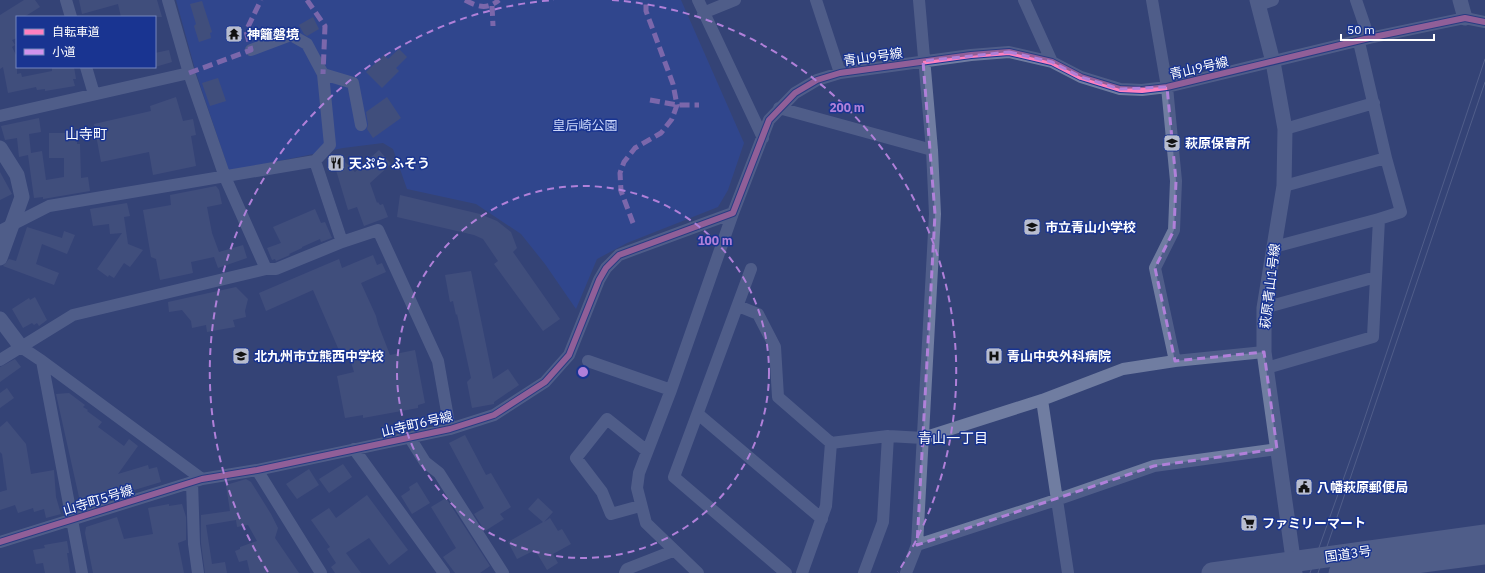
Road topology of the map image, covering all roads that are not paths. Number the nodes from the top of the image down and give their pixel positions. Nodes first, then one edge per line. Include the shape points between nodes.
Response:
1 (66, 0) edge
2 (168, 0) edge
3 (698, 0) edge
4 (735, 0) edge
5 (816, 0) edge
6 (919, 0) edge
7 (1024, 0) edge
8 (1152, 0) edge
9 (1356, 0) edge
10 (1460, 0) edge
11 (1263, 2) edge
12 (703, 13) junction
13 (71, 16) edge
14 (1465, 18) junction
15 (1485, 22) edge
16 (1364, 40) junction
17 (251, 50) dead end
18 (923, 61) junction
19 (1052, 62) junction
20 (1273, 62) junction
21 (86, 68) edge
22 (840, 73) junction
23 (189, 74) junction
24 (323, 74) junction
25 (1168, 87) junction
26 (94, 94) junction
27 (1374, 103) junction
28 (779, 108) junction
29 (0, 116) edge
30 (361, 126) dead end
31 (1285, 129) junction
32 (763, 138) junction
33 (0, 148) edge
34 (932, 150) junction
35 (1386, 158) junction
36 (315, 161) junction
37 (225, 177) junction
38 (1284, 186) junction
39 (733, 213) junction
40 (1379, 219) junction
41 (5, 228) edge
42 (342, 242) junction
43 (1274, 246) junction
44 (0, 258) edge
45 (266, 269) junction
46 (751, 269) dead end
47 (1376, 277) junction
48 (738, 306) junction
49 (1264, 308) junction
50 (0, 319) edge
51 (21, 347) junction
52 (1264, 352) junction
53 (0, 360) edge
54 (42, 361) junction
55 (588, 361) dead end
56 (1174, 361) junction
57 (1267, 368) junction
58 (671, 390) junction
59 (1042, 400) junction
60 (698, 414) junction
61 (450, 429) junction
62 (888, 436) junction
63 (410, 438) junction
64 (923, 438) junction
65 (831, 443) junction
66 (354, 449) junction
67 (1277, 449) junction
68 (647, 450) junction
69 (257, 470) junction
70 (197, 481) junction
71 (1056, 500) junction
72 (640, 506) junction
73 (822, 519) junction
74 (72, 520) junction
75 (1485, 535) edge
76 (0, 542) edge
77 (917, 545) junction
78 (673, 551) junction
79 (1485, 554) edge
80 (1294, 568) edge
81 (1271, 569) edge
82 (1387, 570) edge
83 (82, 573) edge
84 (198, 573) edge
85 (321, 573) edge
86 (444, 573) edge
87 (503, 573) edge
88 (625, 573) edge
89 (698, 573) edge
90 (786, 573) edge
91 (802, 573) edge
92 (864, 573) edge
93 (906, 573) edge
94 (1068, 573) edge
95 (1212, 573) edge
96 (1339, 573) edge

1 - 13 street
2 - 23 street
3 - 12 street
4 - 12 street
5 - 22 street
6 - 18 street
7 - 19 street
8 - 25 street
9 - 16 street
10 - 14 street
11 - 20 street, 萩原青山1号線
12 - 32 street
14 - 15 street
14 - 16 street, 青山9号線
16 - 20 street, 青山9号線
16 - 27 street
17 - 24 street via 291,35 307,44
18 - 19 street, 青山9号線 via 1009,52
18 - 22 street, 青山9号線
18 - 34 street
19 - 25 street, 青山9号線 via 1081,76 1120,89
20 - 25 street, 青山9号線
20 - 31 street, 萩原青山1号線
21 - 26 street
22 - 28 street, 青山9号線 via 817,80 795,93
23 - 26 street
23 - 37 street
24 - 30 street via 353,83
24 - 36 street via 330,144
25 - 56 street via 1176,181 1174,230 1155,268
26 - 29 street
27 - 31 street
27 - 35 street
28 - 32 street, 青山9号線 via 769,120
28 - 34 street
31 - 38 street, 萩原青山1号線
32 - 39 street, 青山9号線
33 - 41 street via 17,175 22,197
34 - 64 street via 935,214
35 - 38 street
35 - 40 street via 1401,212
36 - 37 street
36 - 42 street
37 - 41 street via 49,206
37 - 45 street
38 - 43 street, 萩原青山1号線
39 - 58 street, 青山9号線
39 - 61 street, 山寺町6号線 via 619,255 606,268 599,280 569,355 545,382 494,415
40 - 43 street
40 - 47 street
41 - 44 street
42 - 45 street via 276,269
42 - 61 street via 378,230 438,362
43 - 49 street, 萩原青山1号線
45 - 51 street via 73,315
46 - 48 street
47 - 49 street
47 - 57 street via 1373,337
48 - 60 street
48 - 65 street via 758,314 775,347 778,397
49 - 52 street, 萩原青山1号線
50 - 51 street
51 - 53 street
51 - 54 street
52 - 56 street
52 - 57 street, 萩原青山1号線
54 - 70 street
54 - 74 street
55 - 58 street
56 - 59 street via 1123,369
57 - 67 street, 萩原青山1号線
58 - 68 street, 青山9号線
59 - 64 street
59 - 71 street
60 - 73 street
60 - 90 street via 674,476
61 - 63 street, 山寺町6号線
62 - 64 street
62 - 65 street
62 - 92 street via 883,522
63 - 66 street, 山寺町6号線
63 - 87 street via 425,462 439,473
64 - 77 street
65 - 73 street via 826,506
66 - 69 street, 山寺町6号線
66 - 86 street
67 - 71 street via 1154,466
67 - 80 street, 萩原青山1号線
68 - 72 street, 青山9号線 via 637,488
68 - 72 street via 607,419 576,458 602,492 611,514
69 - 70 street, 山寺町6号線
69 - 85 street
70 - 74 street, 山寺町5号線
70 - 84 street via 194,544
71 - 77 street
71 - 94 street
72 - 78 street, 青山9号線 via 646,523
73 - 91 street
74 - 76 street, 山寺町5号線
74 - 83 street
75 - 80 highway, 国道3号
77 - 93 street
78 - 88 street via 627,569
78 - 89 street, 青山9号線
79 - 82 highway, 国道3号
80 - 81 highway, 国道3号
81 - 95 highway, 国道3号
82 - 96 highway, 国道3号

